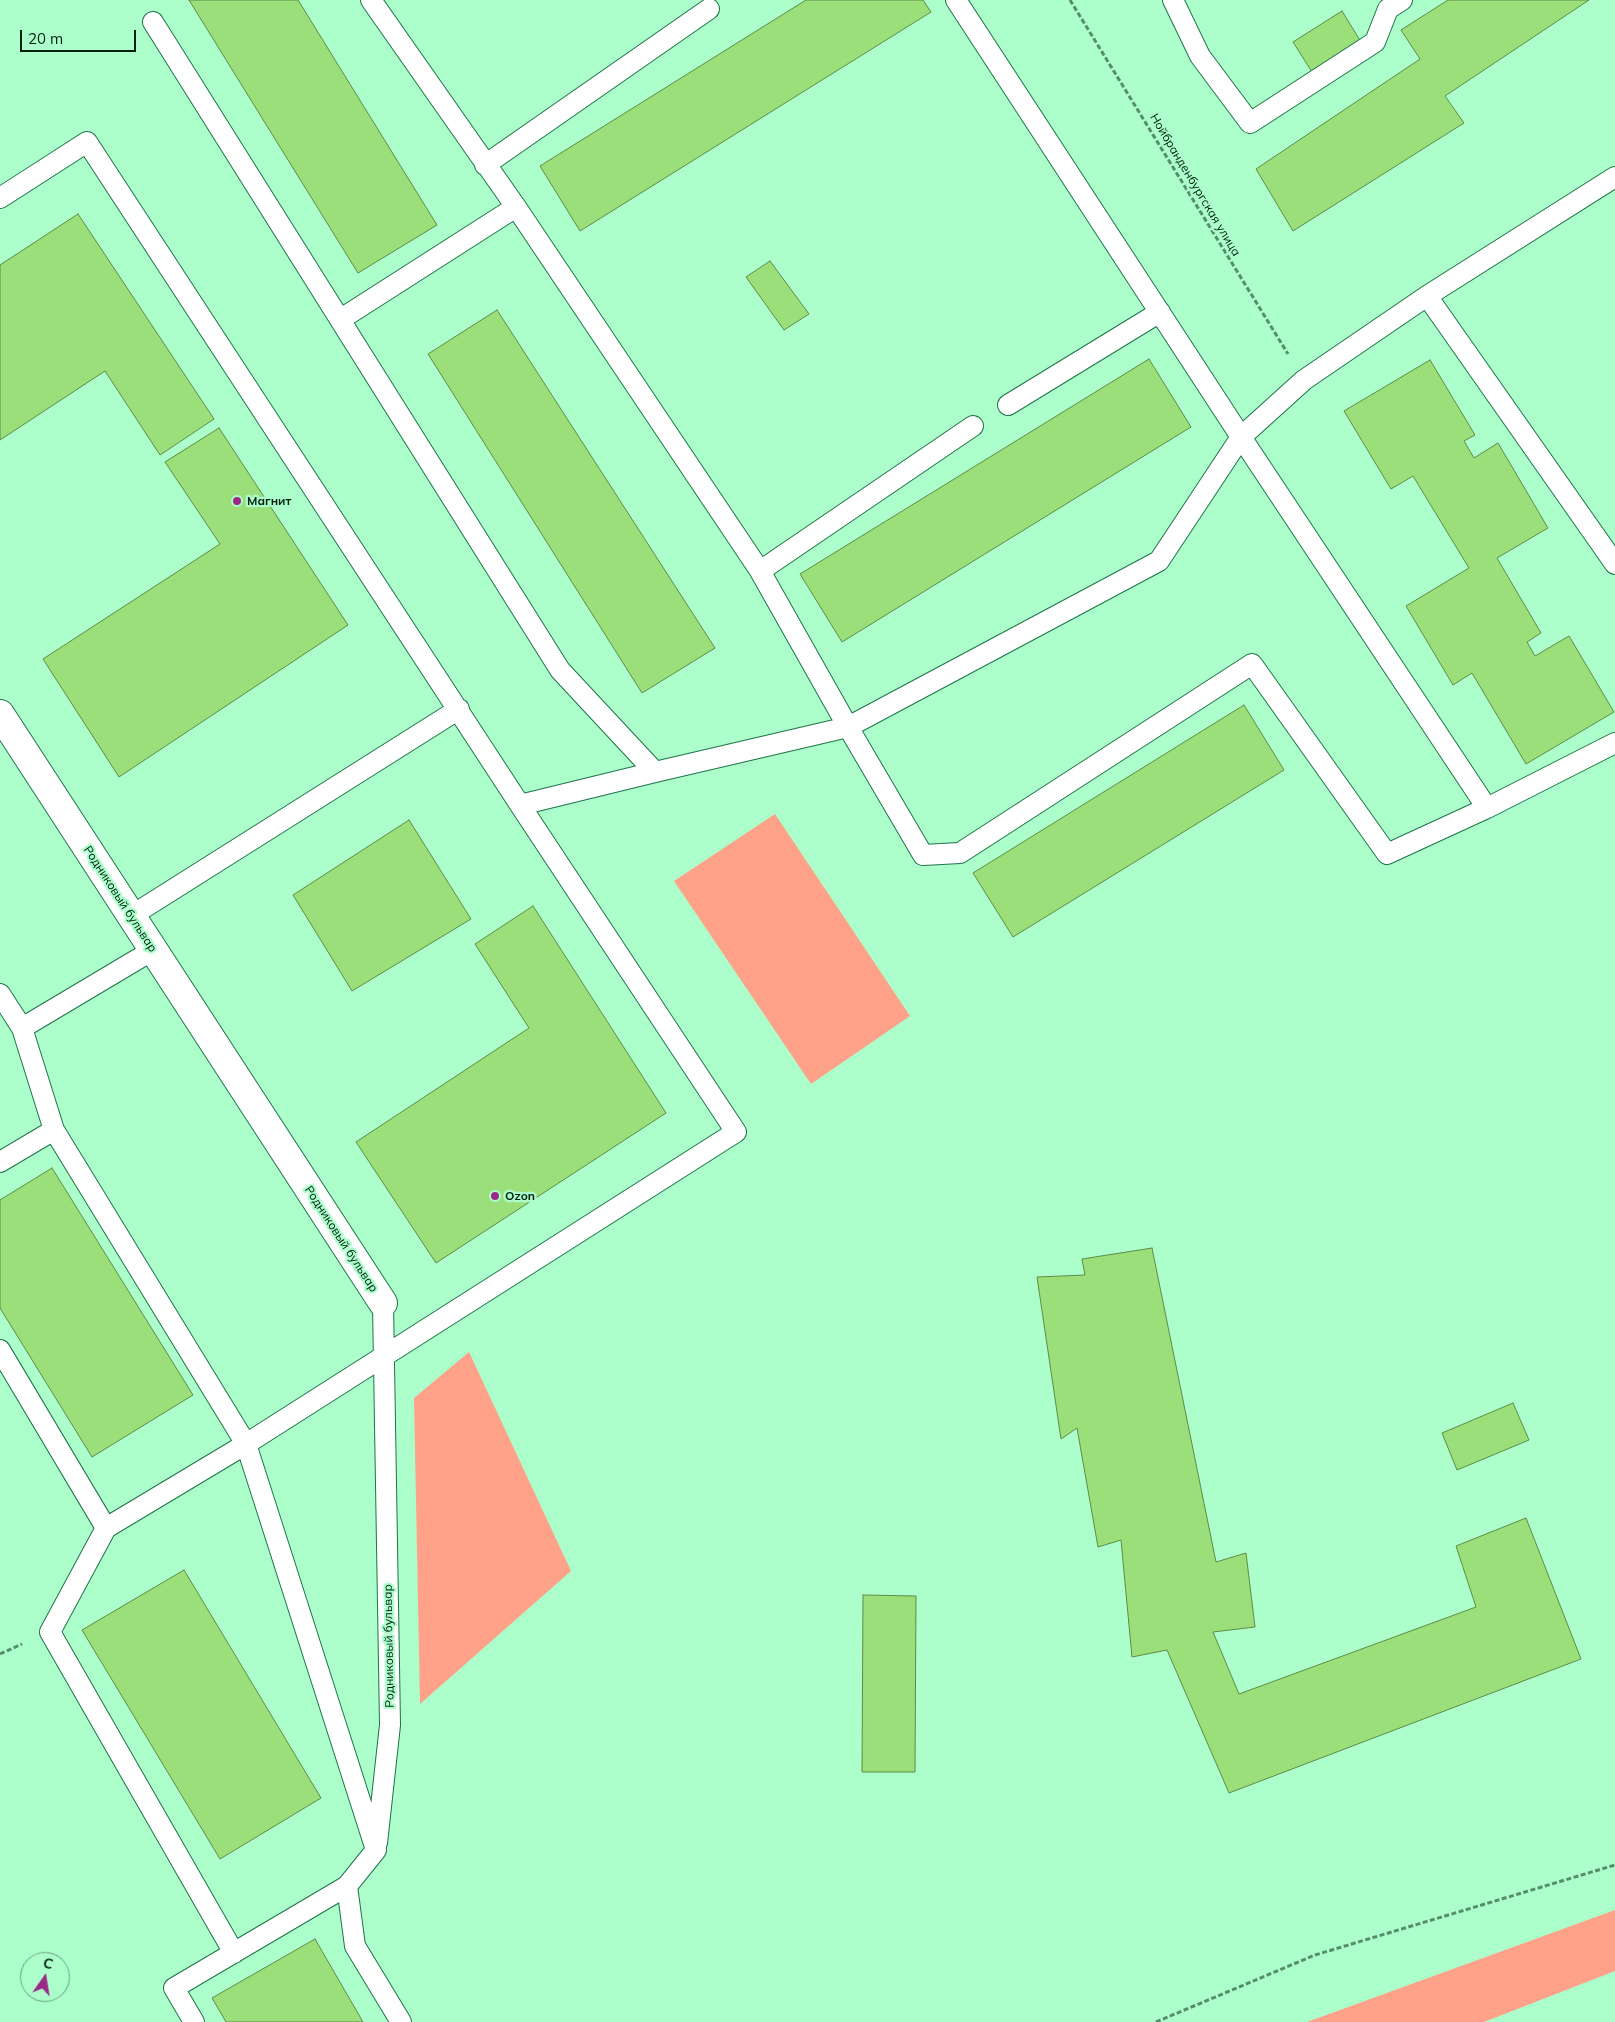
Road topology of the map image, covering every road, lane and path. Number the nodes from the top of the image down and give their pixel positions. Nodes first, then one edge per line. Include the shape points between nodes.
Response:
1 (371, 0) edge
2 (956, 0) edge
3 (1070, 0) edge
4 (1173, 0) edge
5 (1402, 0) edge
6 (709, 9) dead end
7 (153, 22) dead end
8 (486, 165) junction
9 (1615, 177) edge
10 (0, 198) edge
11 (516, 207) junction
12 (1427, 296) junction
13 (1160, 312) junction
14 (340, 319) junction
15 (1304, 380) junction
16 (1008, 405) dead end
17 (973, 426) dead end
18 (1241, 437) junction
19 (1615, 564) edge
20 (760, 570) junction
21 (458, 709) junction
22 (0, 714) edge
23 (848, 727) junction
24 (1615, 743) edge
25 (655, 772) junction
26 (520, 805) junction
27 (1487, 808) junction
28 (131, 916) junction
29 (153, 950) junction
30 (0, 994) edge
31 (22, 1028) junction
32 (54, 1130) junction
33 (0, 1162) edge
34 (383, 1303) joint
35 (0, 1350) edge
36 (384, 1356) junction
37 (246, 1444) junction
38 (106, 1528) junction
39 (376, 1850) junction
40 (1615, 1865) edge
41 (347, 1886) junction
42 (234, 1953) junction
43 (194, 2022) edge
44 (401, 2022) edge
45 (1156, 2022) edge

1 - 8 lane
2 - 13 lane
3 - 15 path, Нойбранденбургская улица
4 - 5 lane via 1200,56 1250,123 1375,42 1388,9
6 - 8 lane
7 - 14 lane
8 - 11 lane
9 - 12 lane
10 - 21 lane via 87,142
11 - 14 lane
11 - 20 lane
12 - 15 lane
12 - 19 lane
13 - 16 lane
13 - 18 lane
14 - 25 lane via 560,670
15 - 18 lane
17 - 20 lane
18 - 23 lane via 1160,561
18 - 27 lane
20 - 23 lane
21 - 26 lane
21 - 28 lane
22 - 28 street, Родниковый бульвар
23 - 25 lane
23 - 27 lane via 923,855 960,853 1252,664 1388,854
24 - 27 lane
25 - 26 lane
26 - 36 lane via 736,1132
28 - 29 street, Родниковый бульвар
29 - 31 lane
29 - 34 street, Родниковый бульвар
30 - 31 lane
31 - 32 lane
32 - 33 lane
32 - 37 lane
34 - 36 lane, Родниковый бульвар
35 - 38 lane
36 - 37 lane
36 - 39 lane, Родниковый бульвар via 390,1725
37 - 38 lane
37 - 39 lane
38 - 42 lane via 50,1632
39 - 41 lane
40 - 45 path via 1315,1955
41 - 42 lane
41 - 44 lane via 355,1946
42 - 43 lane via 174,1988

